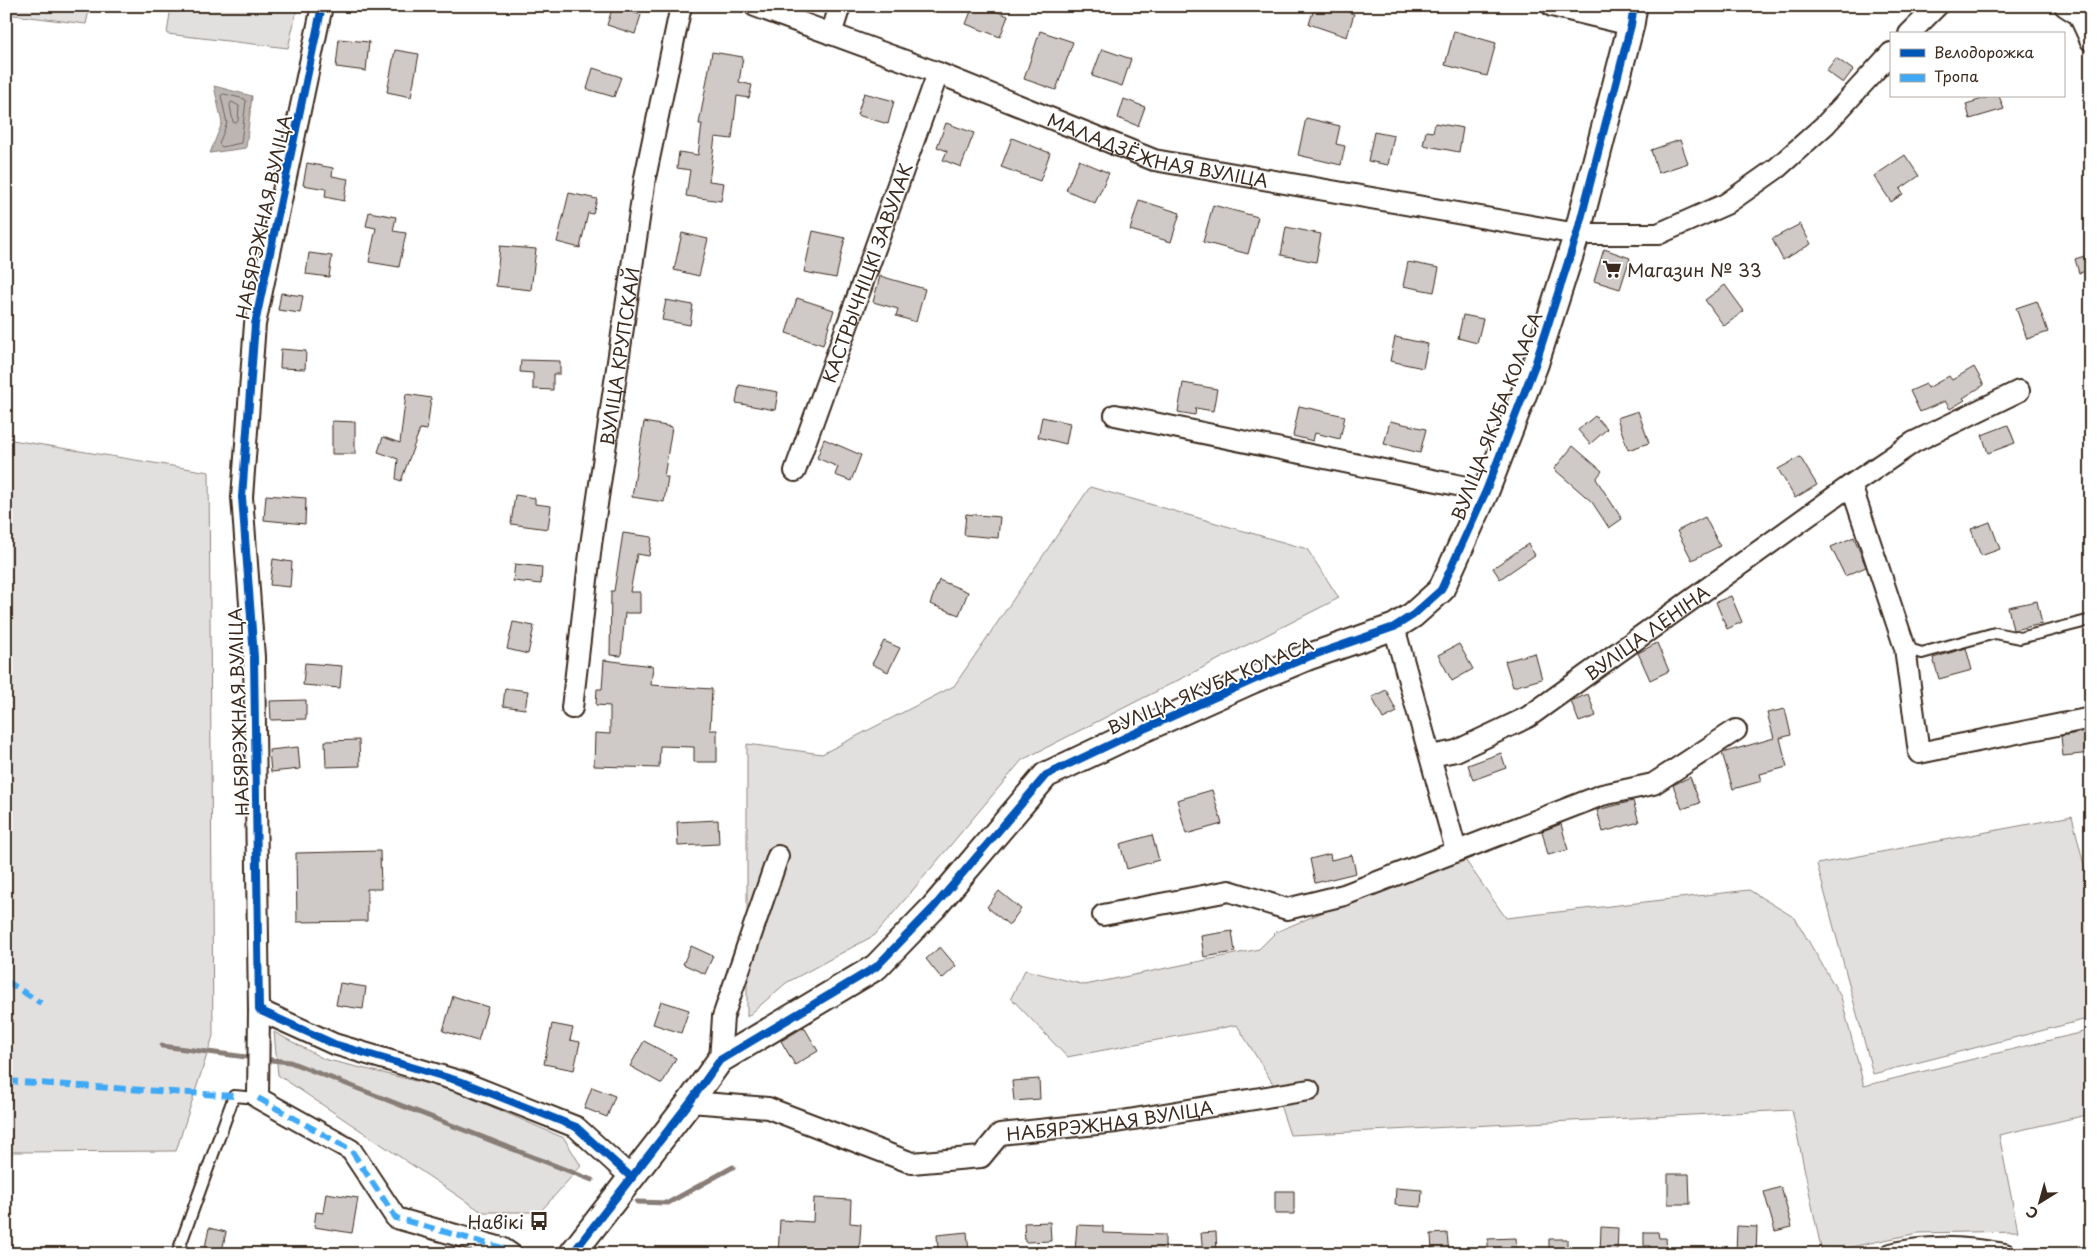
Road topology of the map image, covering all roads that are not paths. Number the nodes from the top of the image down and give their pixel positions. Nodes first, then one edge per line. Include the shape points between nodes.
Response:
1 (322, 6) edge
2 (681, 6) edge
3 (754, 6) edge
4 (840, 6) edge
5 (1552, 6) edge
6 (1937, 6) edge
7 (2065, 6) edge
8 (1633, 15) edge
9 (1911, 32) edge
10 (832, 34) junction
11 (2091, 41) edge
12 (1890, 54) edge
13 (938, 72) junction
14 (1577, 234) junction
15 (2019, 391) dead end
16 (1115, 415) dead end
17 (795, 471) dead end
18 (1851, 485) junction
19 (1486, 492) junction
20 (2091, 620) edge
21 (1394, 627) junction
22 (1905, 648) junction
23 (572, 708) dead end
24 (2091, 718) edge
25 (1736, 730) dead end
26 (1431, 756) junction
27 (1456, 850) junction
28 (778, 856) dead end
29 (1103, 915) dead end
30 (259, 1010) junction
31 (720, 1060) junction
32 (1309, 1090) dead end
33 (258, 1098) junction
34 (690, 1102) junction
35 (632, 1178) junction
36 (177, 1254) edge
37 (511, 1254) edge
38 (572, 1254) edge
39 (1892, 1254) edge
40 (2005, 1254) edge

1 - 30 street, НАБЯРЭЖНАЯ ВУЛІЦА via 255,324 242,497 254,657
2 - 23 street, ВУЛІЦА КРУПСКАЙ via 646,178 591,544
3 - 10 street, МАЛАДЗЁЖНАЯ ВУЛІЦА
4 - 10 street
5 - 8 street
6 - 9 street
7 - 11 street via 2079,15
8 - 14 street, ВУЛІЦА ЯКУБА КОЛАСА
10 - 13 street, МАЛАДЗЁЖНАЯ ВУЛІЦА
12 - 14 street via 1826,124 1777,168 1726,204 1658,234
13 - 14 street, МАЛАДЗЁЖНАЯ ВУЛІЦА via 1154,160
13 - 17 street, КАСТРЫЧНІЦКІ ЗАВУЛАК
14 - 19 street, ВУЛІЦА ЯКУБА КОЛАСА via 1535,365
15 - 18 street, ВУЛІЦА ЛЕНІНА via 1914,442
16 - 19 street, ВУЛІЦА ЯКУБА КОЛАСА
18 - 22 street
18 - 26 street, ВУЛІЦА ЛЕНІНА via 1528,717 1456,751
19 - 21 street, ВУЛІЦА ЯКУБА КОЛАСА via 1441,590
20 - 22 lane via 2020,638 1996,633 1922,653
21 - 26 street
21 - 31 street, ВУЛІЦА ЯКУБА КОЛАСА via 1308,657 1046,775 934,907 876,966
22 - 24 street via 1919,753
25 - 27 street via 1654,784 1602,795
26 - 27 street
27 - 29 street via 1344,895 1287,909 1229,891
28 - 31 street via 723,1017
30 - 33 street, НАБЯРЭЖНАЯ ВУЛІЦА
30 - 35 street via 334,1044 462,1082 576,1127
31 - 34 street, ВУЛІЦА ЯКУБА КОЛАСА
32 - 34 street, НАБЯРЭЖНАЯ ВУЛІЦА via 1116,1122 1000,1134 981,1157 912,1163 768,1108
33 - 36 lane via 234,1096
33 - 37 street via 351,1150 396,1218 502,1248
34 - 35 street, ВУЛІЦА ЯКУБА КОЛАСА
35 - 38 street, ВУЛІЦА ЯКУБА КОЛАСА
39 - 40 street via 1910,1249 1974,1248

